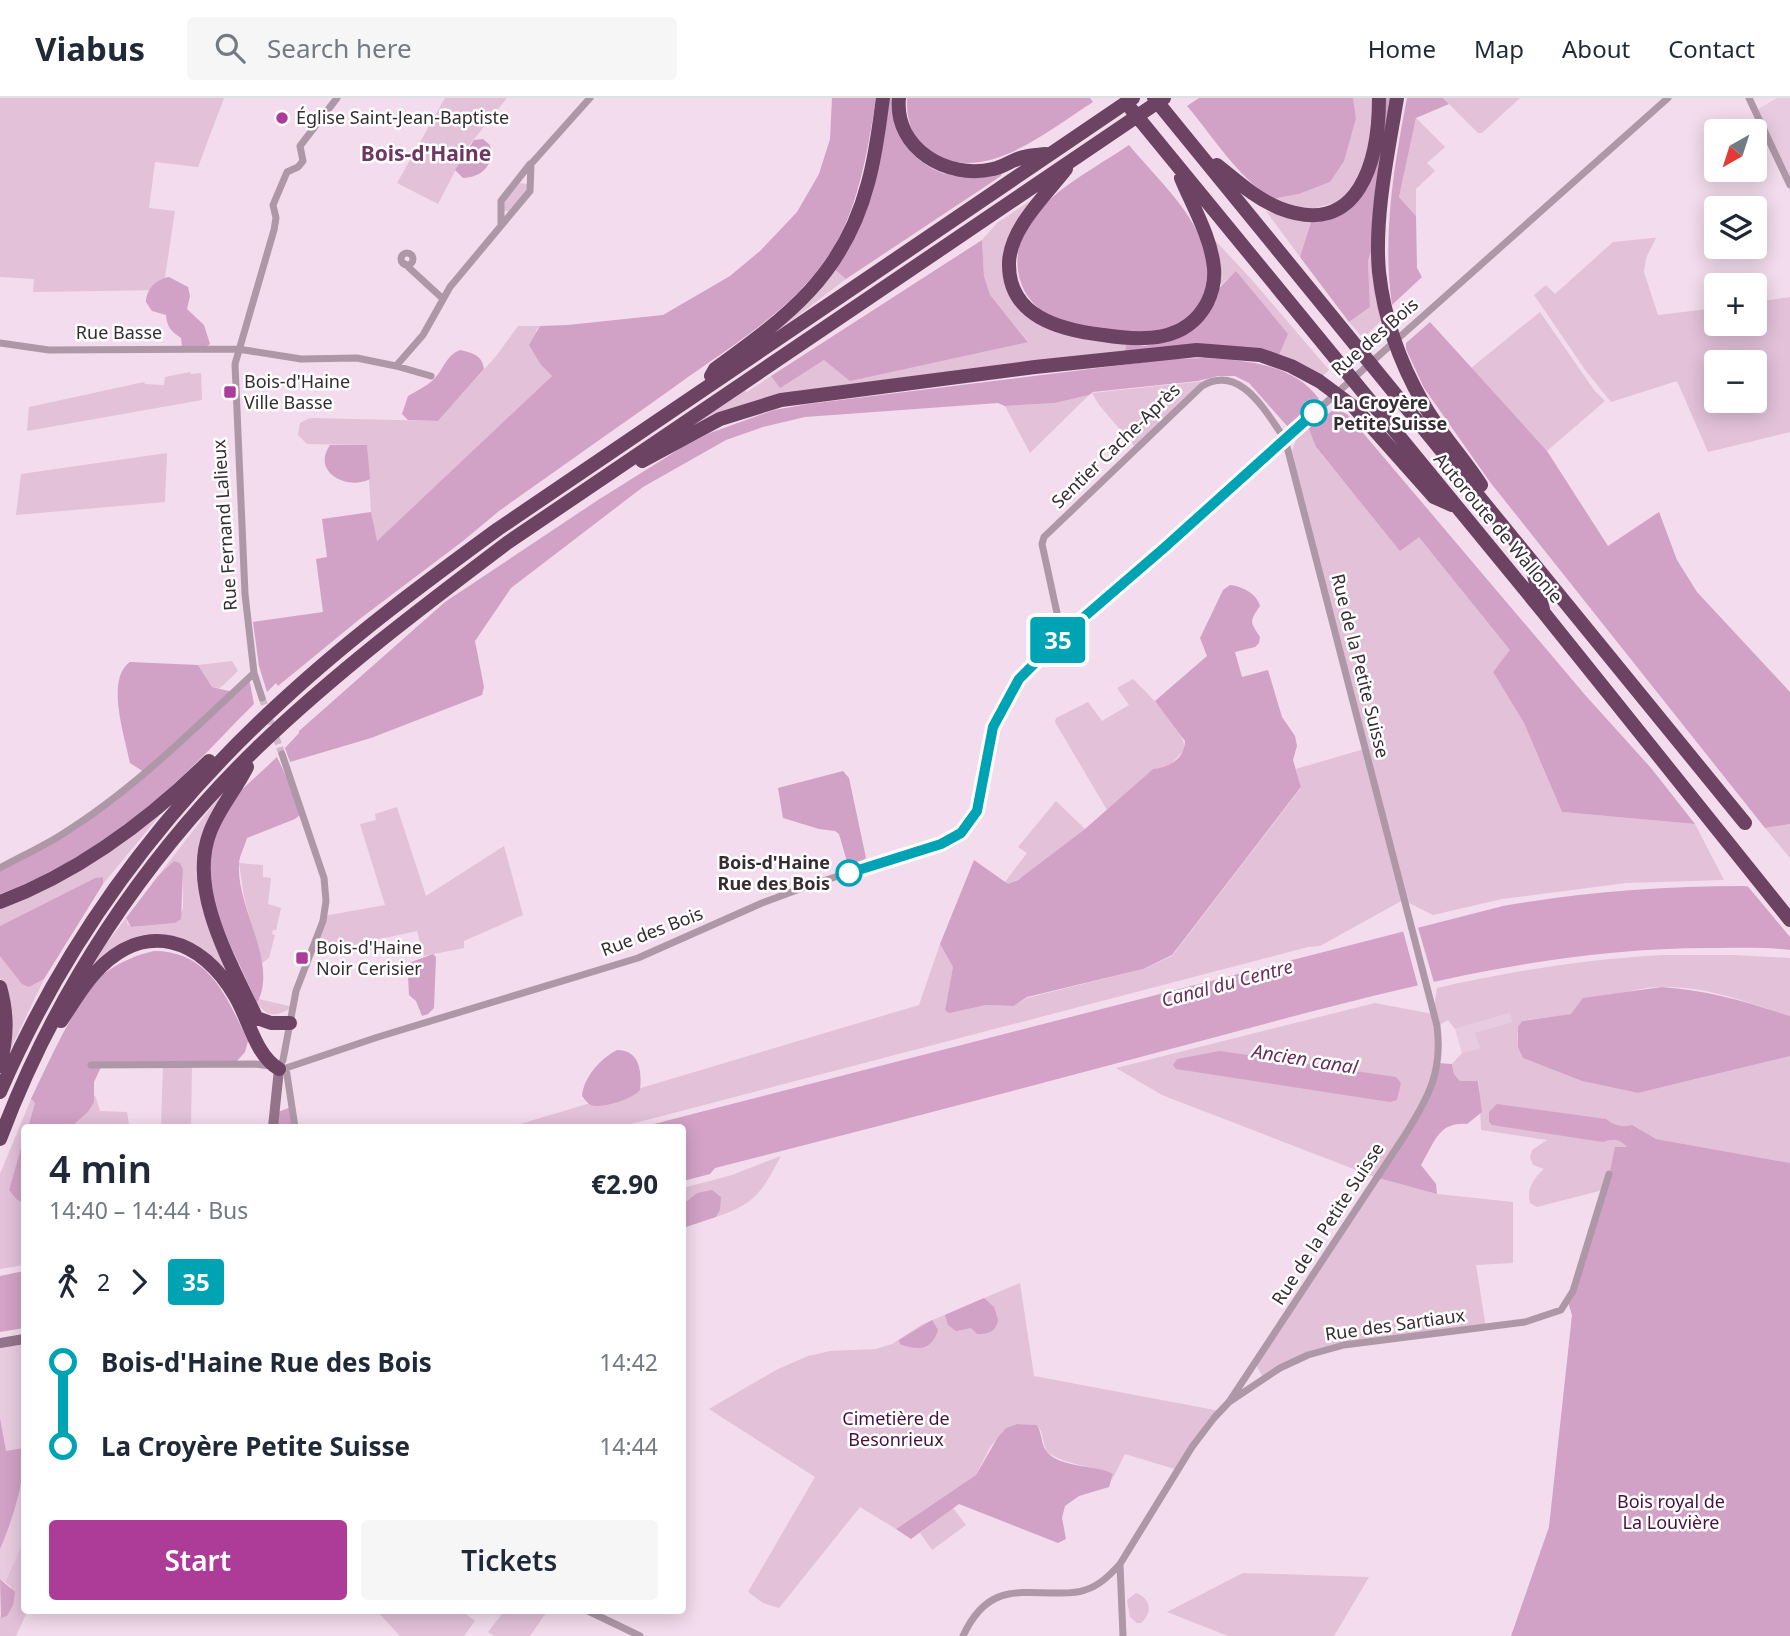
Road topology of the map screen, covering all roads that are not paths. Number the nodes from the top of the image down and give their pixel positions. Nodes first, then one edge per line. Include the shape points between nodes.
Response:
1 (337, 98) edge
2 (590, 98) edge
3 (883, 98) edge
4 (899, 98) edge
5 (1121, 98) edge
6 (1133, 98) edge
7 (1154, 98) edge
8 (1164, 98) edge
9 (1379, 98) edge
10 (1397, 98) edge
11 (1668, 98) edge
12 (1749, 98) edge
13 (1194, 147) junction
14 (1051, 153) junction
15 (1073, 159) junction
16 (1173, 161) junction
17 (531, 164) junction
18 (1790, 185) edge
19 (501, 225) junction
20 (408, 264) dead end
21 (442, 298) junction
22 (0, 343) edge
23 (238, 349) junction
24 (396, 366) junction
25 (431, 376) dead end
26 (699, 391) junction
27 (1285, 439) junction
28 (618, 468) junction
29 (1455, 507) junction
30 (1530, 558) junction
31 (1544, 613) junction
32 (1062, 636) junction
33 (254, 673) junction
34 (262, 698) tunnel mouth
35 (249, 731) junction
36 (256, 750) junction
37 (282, 754) tunnel mouth
38 (1745, 823) dead end
39 (0, 868) edge
40 (0, 902) edge
41 (1790, 920) edge
42 (0, 987) edge
43 (257, 1018) junction
44 (290, 1023) junction
45 (43, 1040) junction
46 (92, 1065) dead end
47 (0, 1066) edge
48 (283, 1066) junction
49 (0, 1092) edge
50 (273, 1124) edge
51 (294, 1124) edge
52 (0, 1139) edge
53 (1609, 1174) dead end
54 (21, 1340) edge
55 (0, 1343) edge
56 (1229, 1402) junction
57 (1120, 1564) junction
58 (594, 1614) edge
59 (640, 1636) edge
60 (963, 1636) edge
61 (1123, 1636) edge

1 - 23 street, Rue Fernand Lalieux via 300,146 301,164 285,174 274,205 271,242
2 - 17 street
3 - 26 highway via 868,183 834,262 805,298 715,369
4 - 14 highway via 911,144 943,166 993,169
5 - 16 highway, Autoroute de Wallonie
6 - 14 highway
7 - 13 highway, Autoroute de Wallonie
8 - 15 highway
9 - 13 highway via 1375,151 1365,181 1348,201 1329,212 1306,214 1268,203
10 - 30 highway via 1378,237 1379,273 1394,342 1424,404
11 - 27 street, Rue des Bois
12 - 18 street
13 - 30 highway, Autoroute de Wallonie
14 - 26 highway
15 - 16 highway via 1019,229 1010,252 1011,278 1020,301 1043,320 1069,331 1135,340 1186,327 1203,310 1214,284 1210,247
15 - 28 highway
16 - 29 highway, Autoroute de Wallonie
17 - 19 street via 501,201
17 - 19 street via 530,191
19 - 21 street
20 - 21 street
21 - 24 street via 423,335
22 - 23 street, Rue Basse via 49,349
23 - 24 street, Rue Basse via 302,359 357,358
23 - 33 street, Rue Fernand Lalieux via 234,388
24 - 25 street, Rue Basse
26 - 35 highway via 498,528 406,597
27 - 32 street, Rue des Bois
27 - 32 street, Sentier Cache-Après via 1245,388 1222,379 1202,386 1042,538
27 - 56 street, Rue de la Petite Suisse via 1434,1016 1437,1061 1427,1099
28 - 29 highway via 636,465 720,419 781,400 1197,350 1260,355 1319,381 1354,407 1434,496
28 - 36 highway via 415,612
29 - 31 highway, Autoroute de Wallonie
30 - 31 highway
30 - 38 highway, Autoroute de Wallonie
31 - 41 highway, Autoroute de Wallonie
32 - 48 street, Rue des Bois via 1019,679 1003,705 992,732 981,802 956,837 764,902 638,958
33 - 34 street, Rue Fernand Lalieux
33 - 39 street via 111,799 62,834
35 - 40 highway via 230,741 147,817 103,849 59,876
35 - 49 highway via 158,832 107,898 58,973
36 - 43 highway via 210,830 202,877 212,916
36 - 45 highway via 172,841 120,910
37 - 44 street via 326,891 324,916 296,991
42 - 47 highway via 7,1029
43 - 44 highway
43 - 48 highway
44 - 48 street
45 - 48 highway via 105,963 138,944 165,940 191,948 217,969 265,1058
45 - 52 highway
46 - 48 street
48 - 50 street
48 - 51 street
53 - 56 street, Rue des Sartiaux via 1571,1296 1555,1313 1525,1322 1326,1349 1280,1368
54 - 55 street
56 - 57 street, Rue des Sartiaux via 1192,1447
57 - 60 street, Rue des Sartiaux via 1085,1590 1011,1592 995,1597 975,1614
57 - 61 street
58 - 59 street

